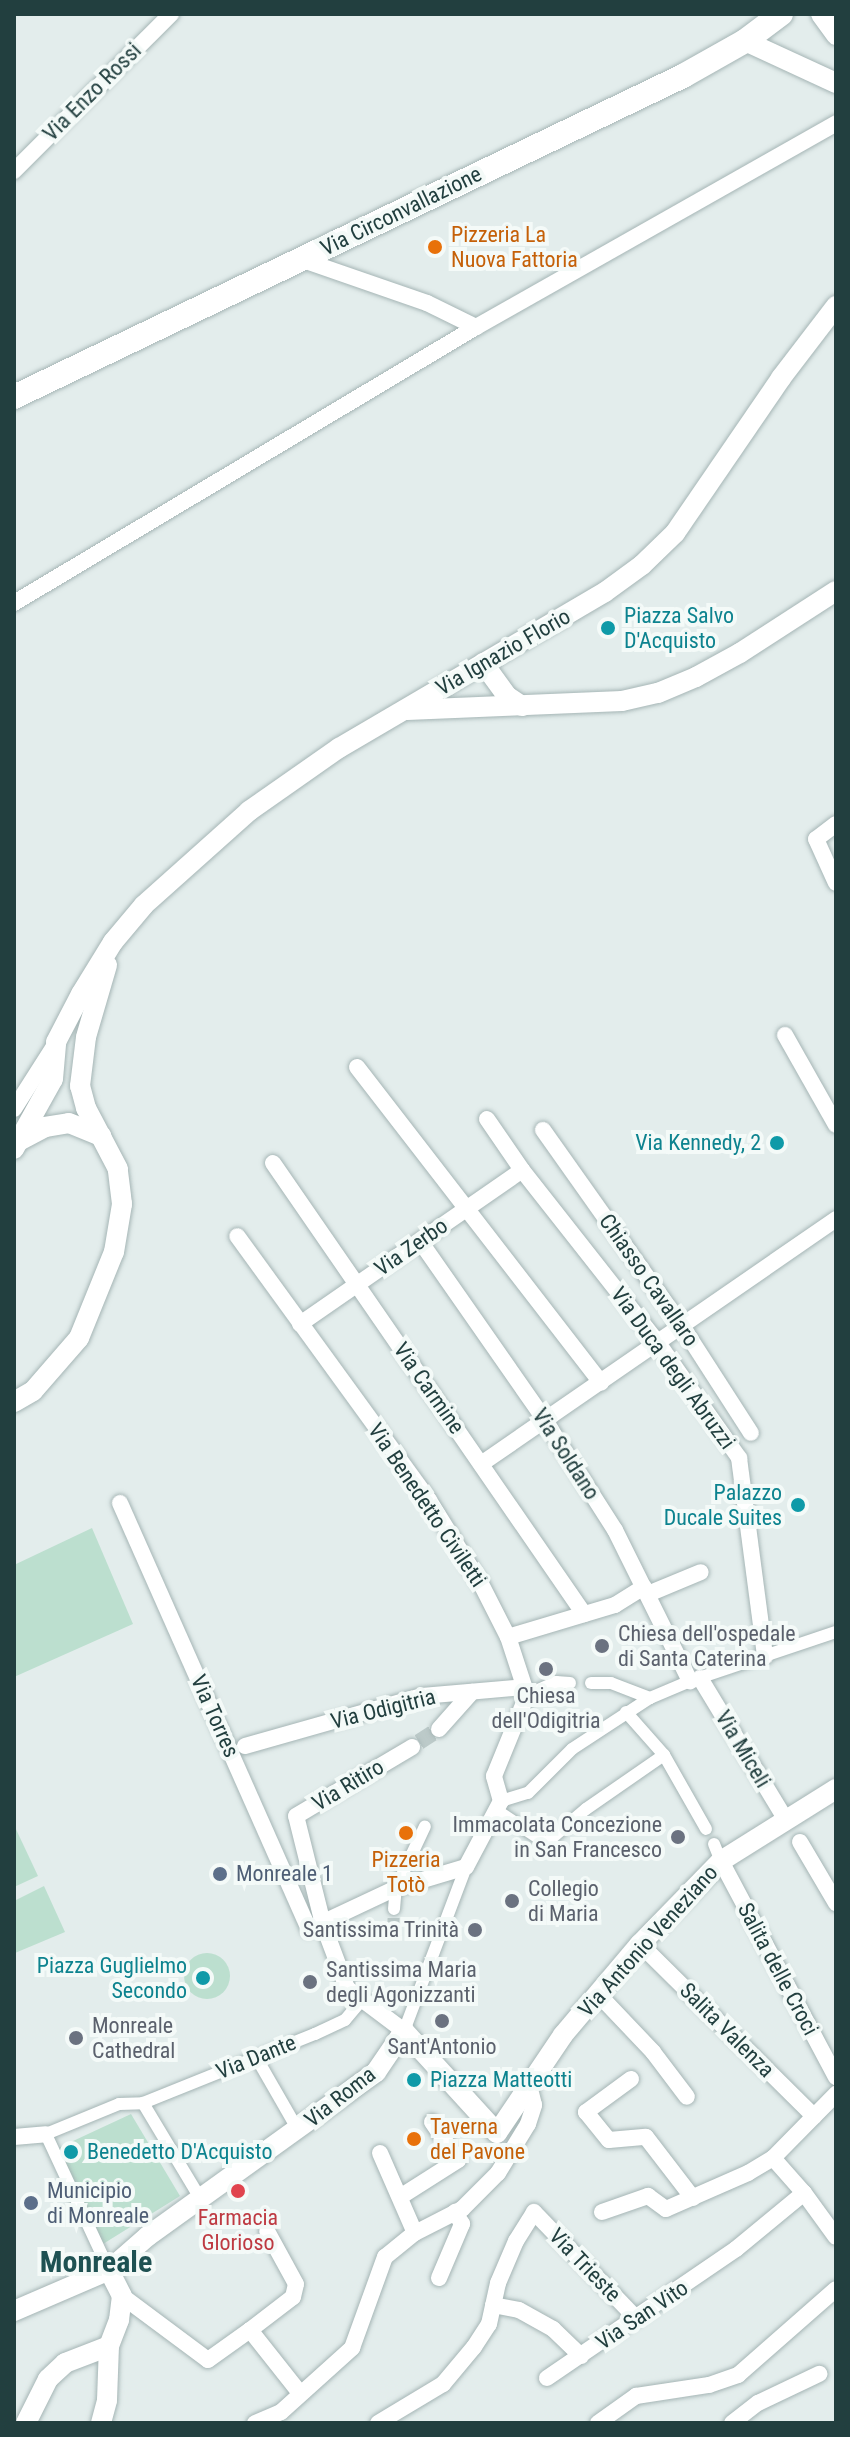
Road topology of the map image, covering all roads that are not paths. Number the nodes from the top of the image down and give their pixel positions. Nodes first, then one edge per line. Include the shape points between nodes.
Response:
1 (171, 14) edge
2 (781, 14) edge
3 (821, 14) edge
4 (836, 35) edge
5 (745, 41) junction
6 (836, 83) edge
7 (836, 123) edge
8 (14, 171) edge
9 (300, 259) junction
10 (836, 306) edge
11 (476, 327) junction
12 (14, 397) edge
13 (836, 591) edge
14 (14, 603) edge
15 (483, 663) junction
16 (522, 706) junction
17 (403, 710) junction
18 (836, 824) edge
19 (836, 883) edge
20 (113, 942) junction
21 (785, 1035) dead end
22 (56, 1042) junction
23 (357, 1067) dead end
24 (829, 1097) edge
25 (15, 1107) edge
26 (487, 1119) dead end
27 (836, 1125) edge
28 (543, 1130) dead end
29 (101, 1136) junction
30 (16, 1145) edge
31 (273, 1163) dead end
32 (522, 1170) junction
33 (465, 1209) junction
34 (836, 1219) edge
35 (237, 1236) dead end
36 (420, 1241) junction
37 (357, 1285) junction
38 (300, 1324) junction
39 (682, 1326) junction
40 (658, 1343) junction
41 (601, 1383) junction
42 (14, 1402) edge
43 (544, 1419) junction
44 (751, 1433) dead end
45 (481, 1464) junction
46 (120, 1503) dead end
47 (701, 1572) dead end
48 (646, 1590) junction
49 (584, 1614) junction
50 (836, 1632) edge
51 (508, 1637) junction
52 (765, 1656) junction
53 (695, 1679) junction
54 (570, 1683) dead end
55 (591, 1683) dead end
56 (526, 1691) junction
57 (472, 1692) junction
58 (650, 1698) junction
59 (626, 1712) junction
60 (439, 1729) tunnel mouth
61 (245, 1746) dead end
62 (412, 1747) tunnel mouth
63 (664, 1755) junction
64 (836, 1789) edge
65 (498, 1805) junction
66 (786, 1820) junction
67 (425, 1826) dead end
68 (706, 1829) dead end
69 (800, 1842) dead end
70 (717, 1852) junction
71 (466, 1867) junction
72 (396, 1888) junction
73 (836, 1903) edge
74 (394, 1909) tunnel mouth
75 (316, 1926) junction
76 (640, 1944) junction
77 (599, 1995) junction
78 (361, 2001) junction
79 (404, 2031) junction
80 (256, 2057) junction
81 (836, 2077) edge
82 (631, 2079) dead end
83 (529, 2085) junction
84 (836, 2094) edge
85 (687, 2097) dead end
86 (143, 2103) junction
87 (814, 2116) junction
88 (432, 2122) dead end
89 (298, 2130) junction
90 (46, 2134) junction
91 (14, 2137) edge
92 (380, 2153) dead end
93 (773, 2158) junction
94 (804, 2193) junction
95 (400, 2197) junction
96 (200, 2198) junction
97 (693, 2198) junction
98 (455, 2212) junction
99 (602, 2212) dead end
100 (267, 2231) dead end
101 (415, 2233) junction
102 (836, 2237) edge
103 (109, 2270) junction
104 (439, 2278) dead end
105 (836, 2289) edge
106 (122, 2296) junction
107 (493, 2305) junction
108 (14, 2311) edge
109 (636, 2318) junction
110 (250, 2330) junction
111 (109, 2346) junction
112 (581, 2356) junction
113 (819, 2374) dead end
114 (547, 2378) dead end
115 (300, 2393) junction
116 (26, 2423) edge
117 (101, 2423) edge
118 (255, 2423) edge
119 (378, 2423) edge
120 (598, 2423) edge
121 (732, 2423) edge

1 - 8 street, Via Enzo Rossi
2 - 5 main road, Via Circonvallazione
3 - 4 street
5 - 6 street
5 - 9 main road, Via Circonvallazione via 683,76
7 - 11 street
9 - 11 street via 427,303
9 - 12 main road, Via Circonvallazione
10 - 15 street, Via Ignazio Florio via 675,533 605,592
11 - 14 street
13 - 16 street via 740,653 658,693 622,701
15 - 16 street via 507,696
15 - 17 street, Via Ignazio Florio
16 - 17 street
17 - 20 street, Via Ignazio Florio via 249,811 144,905
18 - 19 street via 816,839
20 - 22 street, Via Ignazio Florio
20 - 29 street, Via Ignazio Florio via 86,1037 80,1086
21 - 24 street
22 - 25 street
22 - 30 street, Via Ignazio Florio via 53,1079
23 - 33 street
24 - 27 street
26 - 32 street, Via Duca degli Abruzzi
28 - 39 street, Chiasso Cavallaro
29 - 30 street, Via Ignazio Florio via 69,1123 45,1127
29 - 42 street, Via Ignazio Florio via 118,1169 122,1204 114,1252 79,1338 33,1391
31 - 37 street, Via Carmine
32 - 33 street, Via Zerbo
32 - 40 street, Via Duca degli Abruzzi
33 - 36 street, Via Zerbo
33 - 41 street
34 - 39 street
35 - 38 street, Via Benedetto Civiletti
36 - 37 street, Via Zerbo
36 - 43 street, Via Soldano
37 - 38 street, Via Zerbo
37 - 45 street, Via Carmine
38 - 51 street, Via Benedetto Civiletti via 429,1500
39 - 40 street
39 - 44 street, Chiasso Cavallaro
40 - 41 street
40 - 52 street, Via Duca degli Abruzzi via 739,1458
41 - 43 street
43 - 45 street
43 - 48 street, Via Soldano via 615,1530
45 - 49 street, Via Carmine
46 - 75 street, Via Torres
47 - 48 street
48 - 49 street
48 - 53 street, Via Soldano
49 - 51 street
50 - 52 street
51 - 56 street, Via Benedetto Civiletti
52 - 53 street
53 - 58 street
53 - 66 street, Via Miceli
54 - 56 street
55 - 58 street via 611,1683
56 - 57 street, Via Odigitria
56 - 65 street via 494,1776
57 - 60 street
57 - 61 street, Via Odigitria via 422,1696
58 - 59 street
59 - 63 street
59 - 65 street via 572,1749 528,1793
62 - 75 street, Via Ritiro via 296,1816
63 - 65 street via 546,1843
63 - 68 street
64 - 66 street, Via Antonio Veneziano
65 - 71 street
66 - 70 street, Via Antonio Veneziano
67 - 72 street
69 - 73 street
70 - 76 street, Via Antonio Veneziano
70 - 81 street, Salita delle Croci
71 - 72 street
71 - 79 street, Via Roma
72 - 74 street
72 - 75 street
75 - 78 street via 347,1988
76 - 77 street, Via Antonio Veneziano
76 - 87 street, Salita Valenza
77 - 83 street, Via Antonio Veneziano
77 - 85 street
78 - 79 street
78 - 80 street, Via Dante via 345,2020
79 - 83 street, Via Antonio Veneziano via 497,2133
79 - 89 street, Via Roma via 376,2072
80 - 86 street, Via Dante
80 - 89 street
82 - 97 street via 586,2112 609,2140 646,2137
83 - 98 street via 534,2105 528,2124 498,2173
84 - 87 street
86 - 90 street, Via Dante via 119,2104
86 - 96 street
87 - 93 street
88 - 95 street via 458,2160
89 - 96 street, Via Roma
90 - 91 street
90 - 103 street
92 - 95 street
93 - 94 street
93 - 97 street
94 - 102 street
94 - 109 street, Via San Vito via 736,2249
95 - 101 street
96 - 103 street, Via Roma
97 - 99 street via 666,2209 648,2196
98 - 101 street
98 - 104 street via 462,2224
100 - 110 street via 296,2284 293,2297
101 - 115 street via 385,2257 352,2348
103 - 106 street
103 - 108 street, Via Roma
105 - 120 street via 738,2375 636,2396
106 - 110 street via 208,2360
106 - 111 street
107 - 109 street, Via Trieste via 516,2241 534,2212
107 - 112 street via 519,2310 553,2329
107 - 119 street via 489,2324 443,2384
109 - 112 street, Via San Vito
110 - 115 street
111 - 116 street via 65,2363 48,2379
111 - 117 street
112 - 114 street, Via San Vito
113 - 121 street via 758,2403
115 - 118 street via 281,2412

